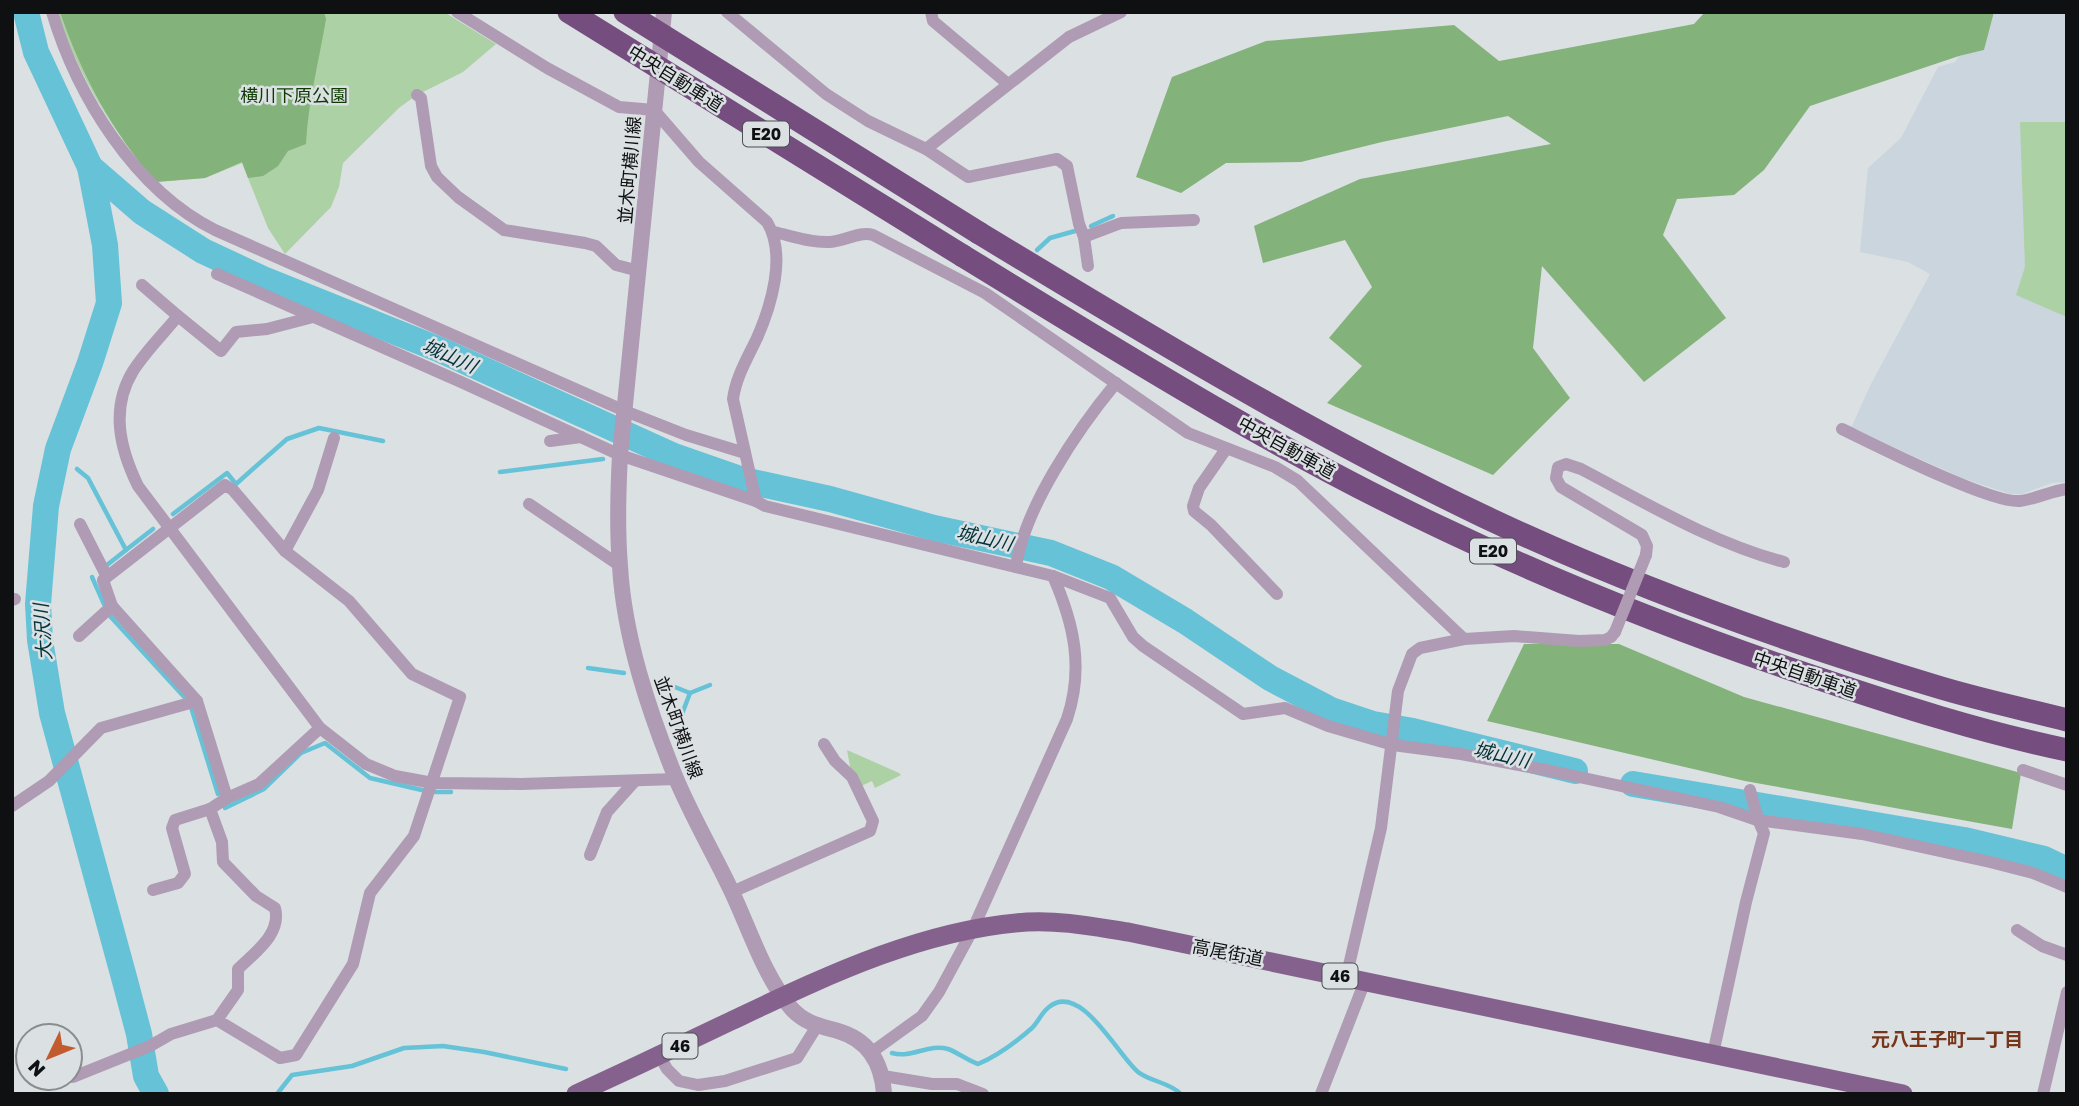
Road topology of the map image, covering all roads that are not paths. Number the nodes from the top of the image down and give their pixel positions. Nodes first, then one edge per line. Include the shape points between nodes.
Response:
1 (52, 12) edge
2 (457, 12) edge
3 (569, 12) edge
4 (625, 12) edge
5 (664, 12) edge
6 (727, 12) edge
7 (931, 12) edge
8 (1121, 12) edge
9 (1008, 85) junction
10 (417, 96) dead end
11 (654, 110) junction
12 (926, 149) junction
13 (1194, 220) dead end
14 (774, 232) junction
15 (1084, 237) junction
16 (1088, 266) dead end
17 (639, 271) junction
18 (217, 274) dead end
19 (142, 285) dead end
20 (178, 317) junction
21 (313, 317) junction
22 (1116, 383) junction
23 (624, 413) junction
24 (1842, 429) dead end
25 (581, 437) junction
26 (334, 438) dead end
27 (551, 442) dead end
28 (1226, 449) junction
29 (620, 452) junction
30 (747, 457) junction
31 (2067, 489) edge
32 (755, 498) junction
33 (529, 505) dead end
34 (80, 524) dead end
35 (168, 528) junction
36 (285, 551) junction
37 (1784, 562) dead end
38 (620, 565) junction
39 (1017, 565) junction
40 (106, 575) junction
41 (1053, 576) junction
42 (1277, 594) dead end
43 (112, 606) junction
44 (79, 636) dead end
45 (1464, 639) junction
46 (197, 701) junction
47 (2067, 720) edge
48 (320, 728) junction
49 (1393, 742) junction
50 (824, 744) dead end
51 (2067, 750) edge
52 (2023, 770) dead end
53 (676, 779) junction
54 (634, 782) junction
55 (433, 783) junction
56 (2067, 785) edge
57 (1751, 792) dead end
58 (226, 798) junction
59 (12, 806) edge
60 (210, 809) junction
61 (1757, 814) junction
62 (590, 855) dead end
63 (2067, 887) edge
64 (153, 890) dead end
65 (732, 892) junction
66 (2017, 930) dead end
67 (972, 931) junction
68 (2067, 955) edge
69 (1356, 979) junction
70 (2067, 992) edge
71 (783, 996) junction
72 (217, 1020) junction
73 (817, 1026) junction
74 (872, 1052) junction
75 (1713, 1054) junction
76 (659, 1055) junction
77 (84, 1073) edge
78 (883, 1076) junction
79 (725, 1088) edge
80 (576, 1094) edge
81 (884, 1094) edge
82 (983, 1094) edge
83 (1321, 1094) edge
84 (1903, 1094) edge
85 (2043, 1094) edge

1 - 23 street via 77,75 106,125 147,181 184,212
2 - 11 street via 619,107
3 - 51 highway, 中央自動車道 / E20, bridge via 1186,389 1325,469 1445,530 1597,597 1754,657 1887,702
4 - 47 highway, 中央自動車道 / E20, bridge via 1245,392 1484,517 1618,575 1782,636 1941,688
5 - 11 street, 並木町横川線
6 - 12 street via 826,94
7 - 9 street via 933,21
8 - 9 street via 1069,37
9 - 12 street
10 - 17 street via 421,98 431,166 458,197 504,230 596,246 616,265
11 - 14 street via 690,152
11 - 17 street, 並木町横川線
12 - 15 street via 973,178 1057,159 1068,166
13 - 15 street via 1121,223
14 - 22 street via 827,242 864,232 873,235 985,293
14 - 30 street via 774,281 733,399
15 - 16 street
17 - 23 street, 並木町横川線
18 - 21 street
19 - 20 street
20 - 21 street via 221,351 236,332
20 - 35 street via 133,371 119,421 127,464
21 - 25 street
22 - 28 street via 1181,429
22 - 39 street via 1067,452 1025,530
23 - 29 street, 並木町横川線
23 - 30 street
24 - 31 street via 1959,483 2008,500
25 - 27 street
25 - 29 street
26 - 36 street via 318,490
28 - 42 street via 1199,488 1194,511
28 - 45 street via 1298,481
29 - 32 street
29 - 38 street, 並木町横川線
30 - 32 street
32 - 39 street via 765,506
33 - 38 street
34 - 40 street
35 - 36 street via 225,485
35 - 40 street
35 - 48 street
36 - 55 street via 349,601 412,674 460,697
37 - 45 street, bridge via 1696,528 1566,464 1558,467 1556,478 1561,487 1642,535 1647,545 1615,632 1605,640
38 - 53 street, 並木町横川線 via 636,665
39 - 41 street
40 - 43 street via 103,580
41 - 49 street via 1110,598 1143,646 1243,714 1285,708 1328,726
41 - 67 street via 1070,622 1077,671 1073,699
43 - 44 street
43 - 46 street
45 - 49 street via 1415,651 1398,691
46 - 58 street
46 - 59 street via 101,728 49,781
48 - 55 street via 366,764 395,776
48 - 58 street via 259,784
49 - 61 street
49 - 69 street
50 - 65 street via 852,777 873,821 870,831
52 - 56 street
53 - 54 street
53 - 65 street, 並木町横川線
54 - 55 street
54 - 62 street via 607,811
55 - 72 street via 414,836 370,893 354,964 296,1055 280,1058
57 - 61 street
58 - 60 street
60 - 64 street via 175,820 172,828 185,874 178,883
60 - 72 street via 222,842 223,862 256,896 275,908 278,918 260,948 238,970 238,990
61 - 63 street via 1990,862
61 - 75 street via 1764,833
65 - 71 street, 並木町横川線
66 - 68 street
67 - 69 main road, 高尾街道 / 46 via 1027,922 1082,925
67 - 71 main road, 高尾街道 / 46 via 885,953
67 - 74 street via 922,1016
69 - 75 main road, 高尾街道 / 46
69 - 83 street
70 - 85 street
71 - 73 street, 並木町横川線 via 804,1020
71 - 76 main road, 高尾街道 / 46
72 - 77 street via 171,1034
73 - 74 street, 並木町横川線 via 858,1040
73 - 79 street via 797,1058
74 - 78 street
75 - 84 main road, 高尾街道 / 46
76 - 79 street via 679,1080
76 - 80 main road, 高尾街道 / 46
78 - 81 street
78 - 82 street via 957,1084

